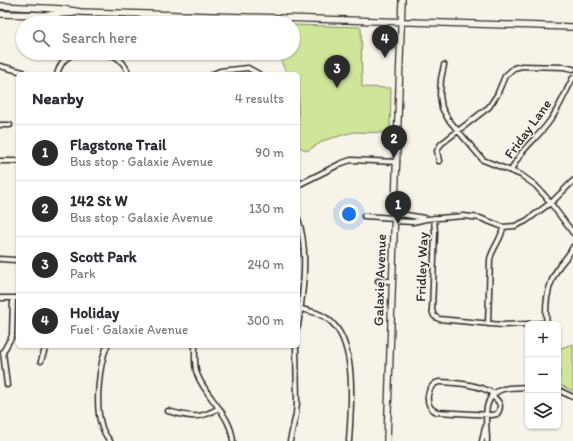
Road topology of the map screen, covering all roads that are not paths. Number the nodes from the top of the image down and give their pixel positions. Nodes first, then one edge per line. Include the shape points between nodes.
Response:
1 (402, 0) edge
2 (0, 6) edge
3 (81, 12) junction
4 (0, 14) edge
5 (224, 16) edge
6 (300, 18) edge
7 (402, 21) junction
8 (573, 27) edge
9 (64, 60) edge
10 (119, 60) edge
11 (444, 65) dead end
12 (0, 66) edge
13 (573, 69) edge
14 (23, 72) dead end
15 (58, 72) edge
16 (128, 72) edge
17 (218, 72) edge
18 (255, 72) edge
19 (573, 78) edge
20 (0, 125) edge
21 (10, 126) dead end
22 (457, 130) junction
23 (0, 161) edge
24 (16, 161) edge
25 (397, 162) junction
26 (439, 162) dead end
27 (512, 171) junction
28 (573, 181) edge
29 (300, 184) edge
30 (550, 203) junction
31 (364, 216) dead end
32 (395, 217) junction
33 (434, 218) junction
34 (426, 219) junction
35 (504, 227) junction
36 (300, 228) edge
37 (573, 233) edge
38 (573, 247) edge
39 (0, 259) edge
40 (15, 260) dead end
41 (378, 280) dead end
42 (392, 281) junction
43 (0, 298) edge
44 (16, 298) edge
45 (301, 309) junction
46 (300, 315) edge
47 (547, 321) edge
48 (488, 324) junction
49 (525, 324) edge
50 (45, 348) edge
51 (106, 348) edge
52 (195, 348) edge
53 (296, 348) edge
54 (41, 362) dead end
55 (7, 385) dead end
56 (525, 387) edge
57 (561, 391) edge
58 (492, 395) junction
59 (573, 396) edge
60 (219, 408) junction
61 (168, 411) dead end
62 (486, 414) junction
63 (486, 426) junction
64 (110, 441) edge
65 (233, 441) edge
66 (290, 441) edge
67 (349, 441) edge
68 (387, 441) edge
69 (482, 441) edge
70 (487, 441) edge

1 - 7 street, Galaxie Avenue
2 - 3 street
3 - 4 street via 61,15
3 - 5 street
6 - 7 street
7 - 8 street
7 - 25 street, Galaxie Avenue
9 - 15 street
10 - 16 street
11 - 22 street via 441,104 446,116
12 - 14 street
13 - 22 street via 522,66 514,68 505,76 497,95 488,107
17 - 18 street via 248,68
19 - 27 street, Friday Lane via 553,117 521,153
20 - 21 street
22 - 26 street via 439,147
22 - 27 street via 483,160
23 - 24 street
25 - 29 street via 351,160
25 - 32 street, Galaxie Avenue
27 - 30 street via 535,185
28 - 30 street
30 - 35 street via 521,224
30 - 37 street
31 - 32 street
32 - 34 street
32 - 34 street via 413,222
32 - 42 street, Galaxie Avenue
33 - 34 street
33 - 35 street via 469,216
33 - 48 street, Fridley Way via 434,316 440,319
35 - 48 street via 490,259
36 - 45 street via 304,276
38 - 47 street via 549,286 546,299
39 - 40 street
41 - 42 street
42 - 68 street, Galaxie Avenue
43 - 44 street
44 - 55 street via 12,336 3,352
45 - 46 street
45 - 67 street via 329,319 345,342 352,393
48 - 49 street, Fridley Way
50 - 54 street
51 - 64 street via 100,368 98,408 101,424
52 - 60 street via 197,373
53 - 66 street via 297,402
56 - 58 street via 503,389
57 - 59 street
58 - 62 street
58 - 62 street via 500,404 500,410 497,414
58 - 62 street via 484,388 442,382 435,383 430,388 428,403 435,412
60 - 61 street via 197,417
60 - 65 street via 228,422
62 - 63 street
63 - 69 street
63 - 70 street

